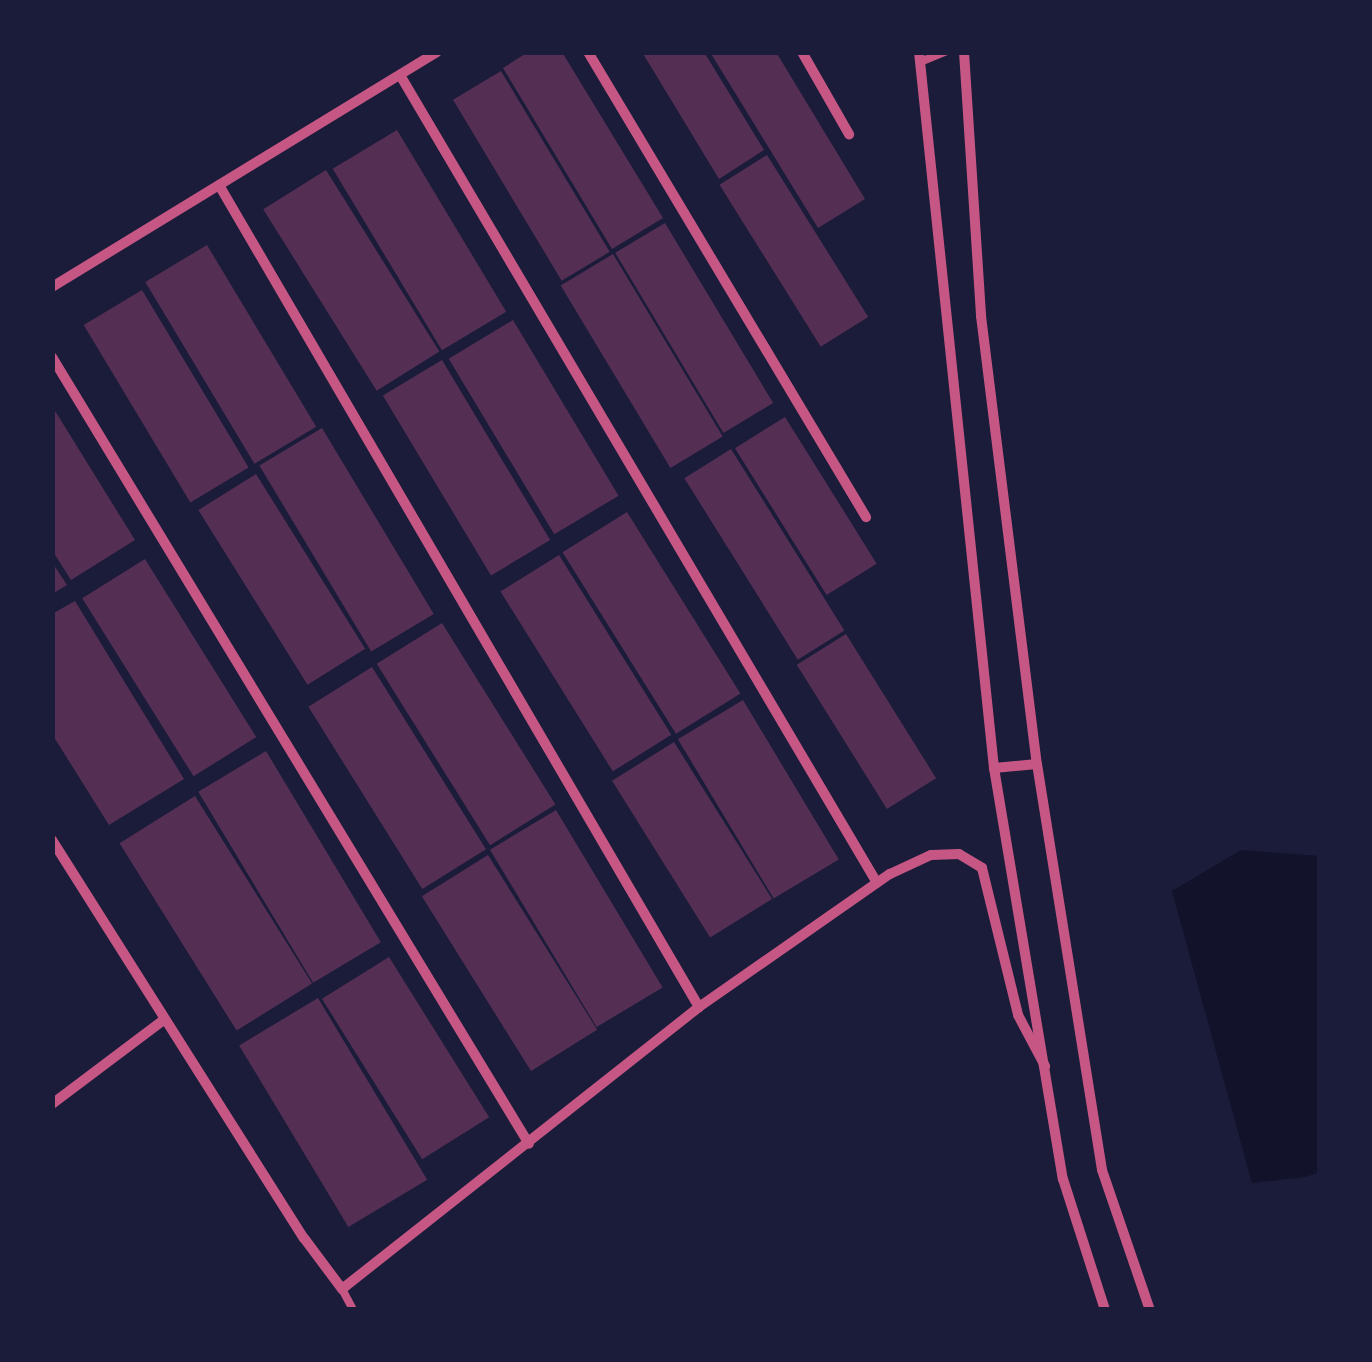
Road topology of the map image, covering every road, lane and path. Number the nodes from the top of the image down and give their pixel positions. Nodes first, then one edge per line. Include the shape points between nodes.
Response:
1 (437, 52) edge
2 (588, 52) edge
3 (802, 52) edge
4 (945, 52) edge
5 (964, 52) edge
6 (920, 57) edge
7 (400, 75) junction
8 (849, 134) dead end
9 (219, 186) junction
10 (52, 287) edge
11 (52, 357) edge
12 (866, 516) dead end
13 (1038, 764) junction
14 (994, 768) junction
15 (52, 840) edge
16 (877, 882) junction
17 (699, 1007) junction
18 (165, 1018) junction
19 (1045, 1066) junction
20 (52, 1104) edge
21 (529, 1144) junction
22 (342, 1289) junction
23 (353, 1310) edge
24 (1105, 1310) edge
25 (1150, 1310) edge

1 - 7 street
2 - 12 street
3 - 8 street
4 - 6 lane
5 - 13 street via 981,316
6 - 14 street
7 - 9 street
7 - 16 street
9 - 10 street
9 - 17 street
11 - 21 street
13 - 14 street
13 - 25 street via 1102,1170
14 - 19 street
15 - 18 street
16 - 17 street
16 - 19 street via 931,855 959,854 982,868 1018,1015
17 - 21 street
18 - 20 street
18 - 22 street
19 - 24 street via 1064,1179
21 - 22 street
22 - 23 lane

